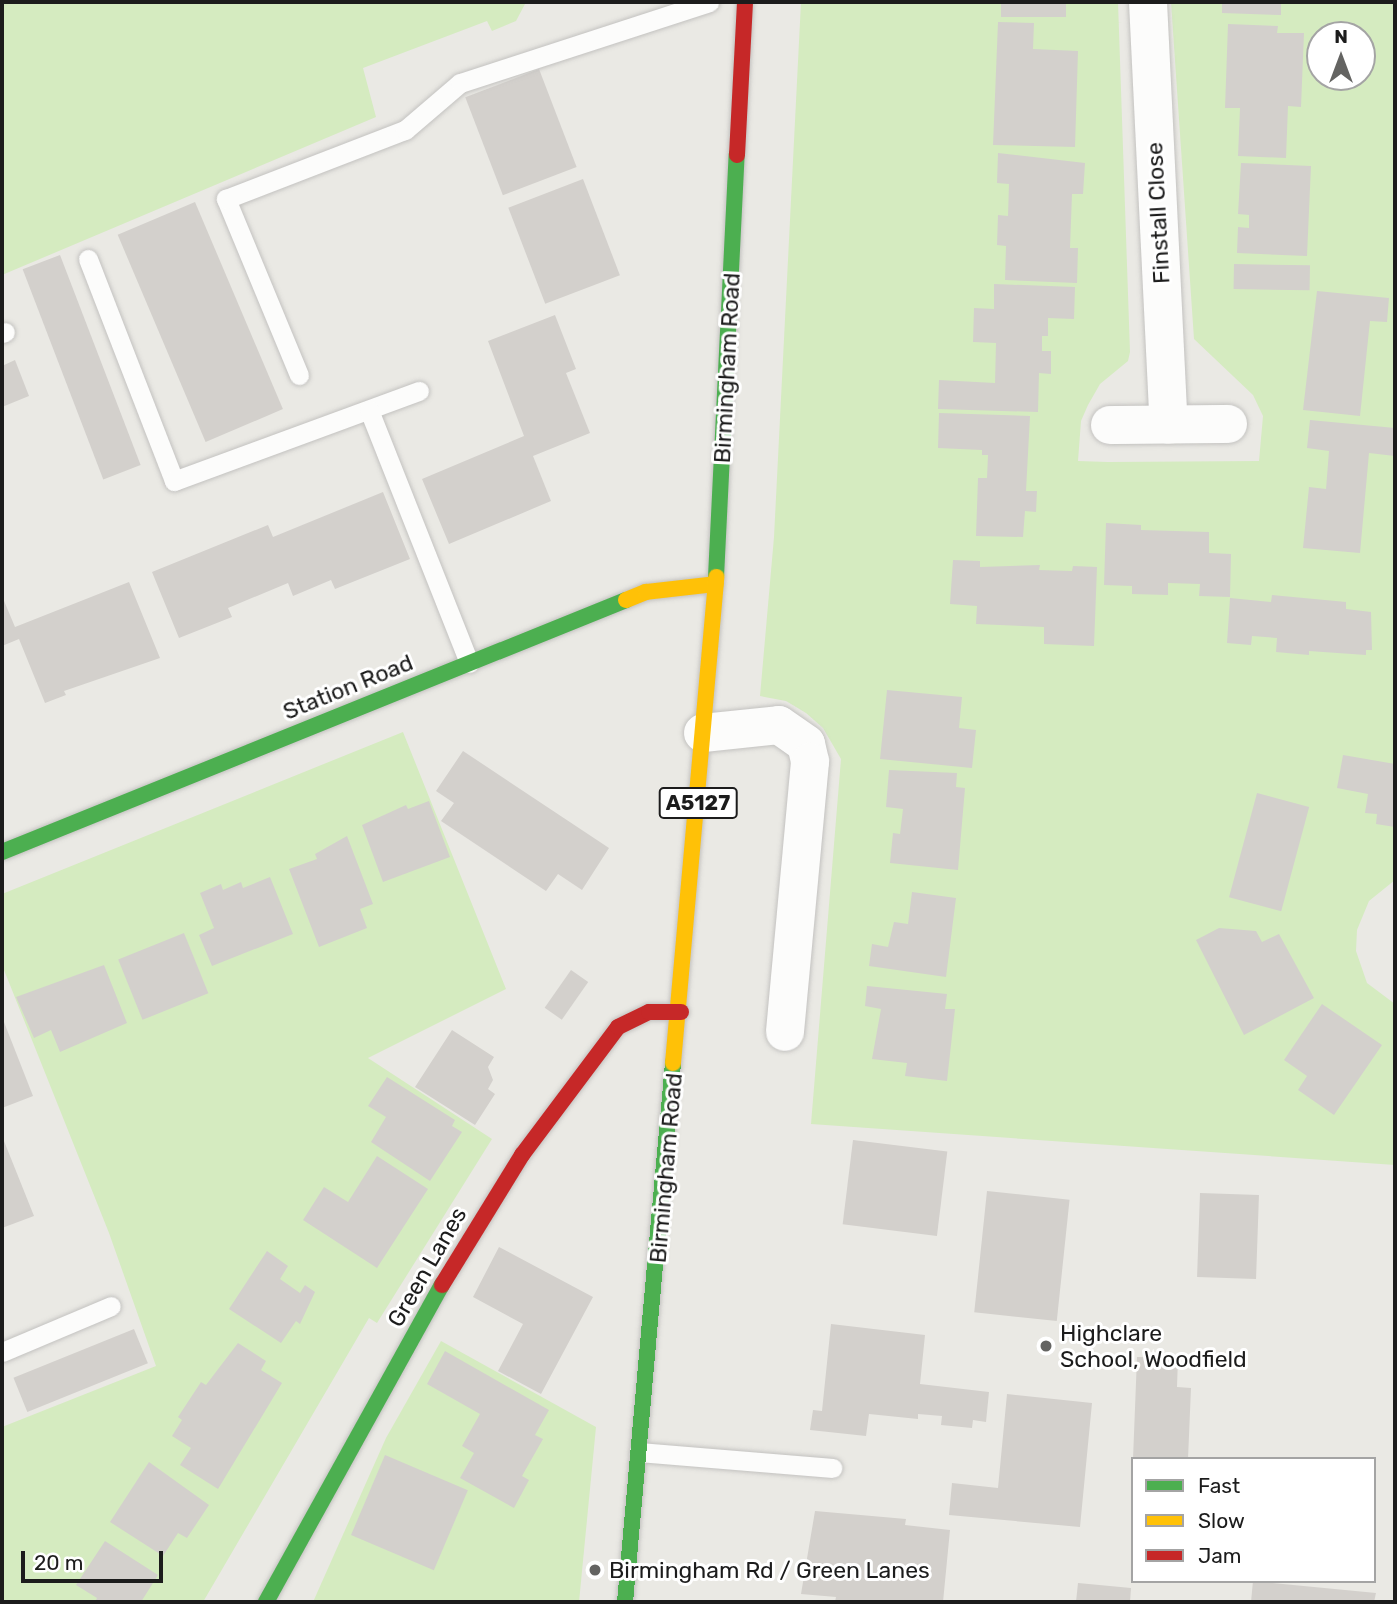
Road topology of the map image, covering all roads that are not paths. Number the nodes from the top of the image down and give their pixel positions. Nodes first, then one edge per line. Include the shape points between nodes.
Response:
1 (709, 2) edge
2 (745, 2) edge
3 (1148, 2) edge
4 (88, 259) dead end
5 (299, 375) dead end
6 (419, 391) dead end
7 (369, 410) junction
8 (1169, 424) junction
9 (1227, 424) dead end
10 (1110, 425) dead end
11 (716, 584) junction
12 (469, 663) junction
13 (703, 733) junction
14 (2, 852) edge
15 (681, 1013) junction
16 (785, 1032) dead end
17 (111, 1306) dead end
18 (2, 1352) edge
19 (639, 1452) junction
20 (832, 1468) dead end
21 (266, 1602) edge
22 (625, 1602) edge

1 - 5 lane via 460,83 405,130 226,199
2 - 11 main road, Birmingham Road / A5127
3 - 8 street, Finstall Close
4 - 7 lane via 174,481
6 - 7 lane
7 - 12 lane
8 - 9 street
8 - 10 street
11 - 12 main road, Station Road via 646,592
11 - 13 main road, Birmingham Road / A5127
12 - 14 main road, Station Road
13 - 15 main road, Birmingham Road / A5127
13 - 16 street via 779,725 806,744 810,762
15 - 19 main road, Birmingham Road / A5127
15 - 21 main road, Green Lanes via 649,1012 618,1027 522,1154 453,1265
17 - 18 lane
19 - 20 lane
19 - 22 main road, Birmingham Road / A5127

